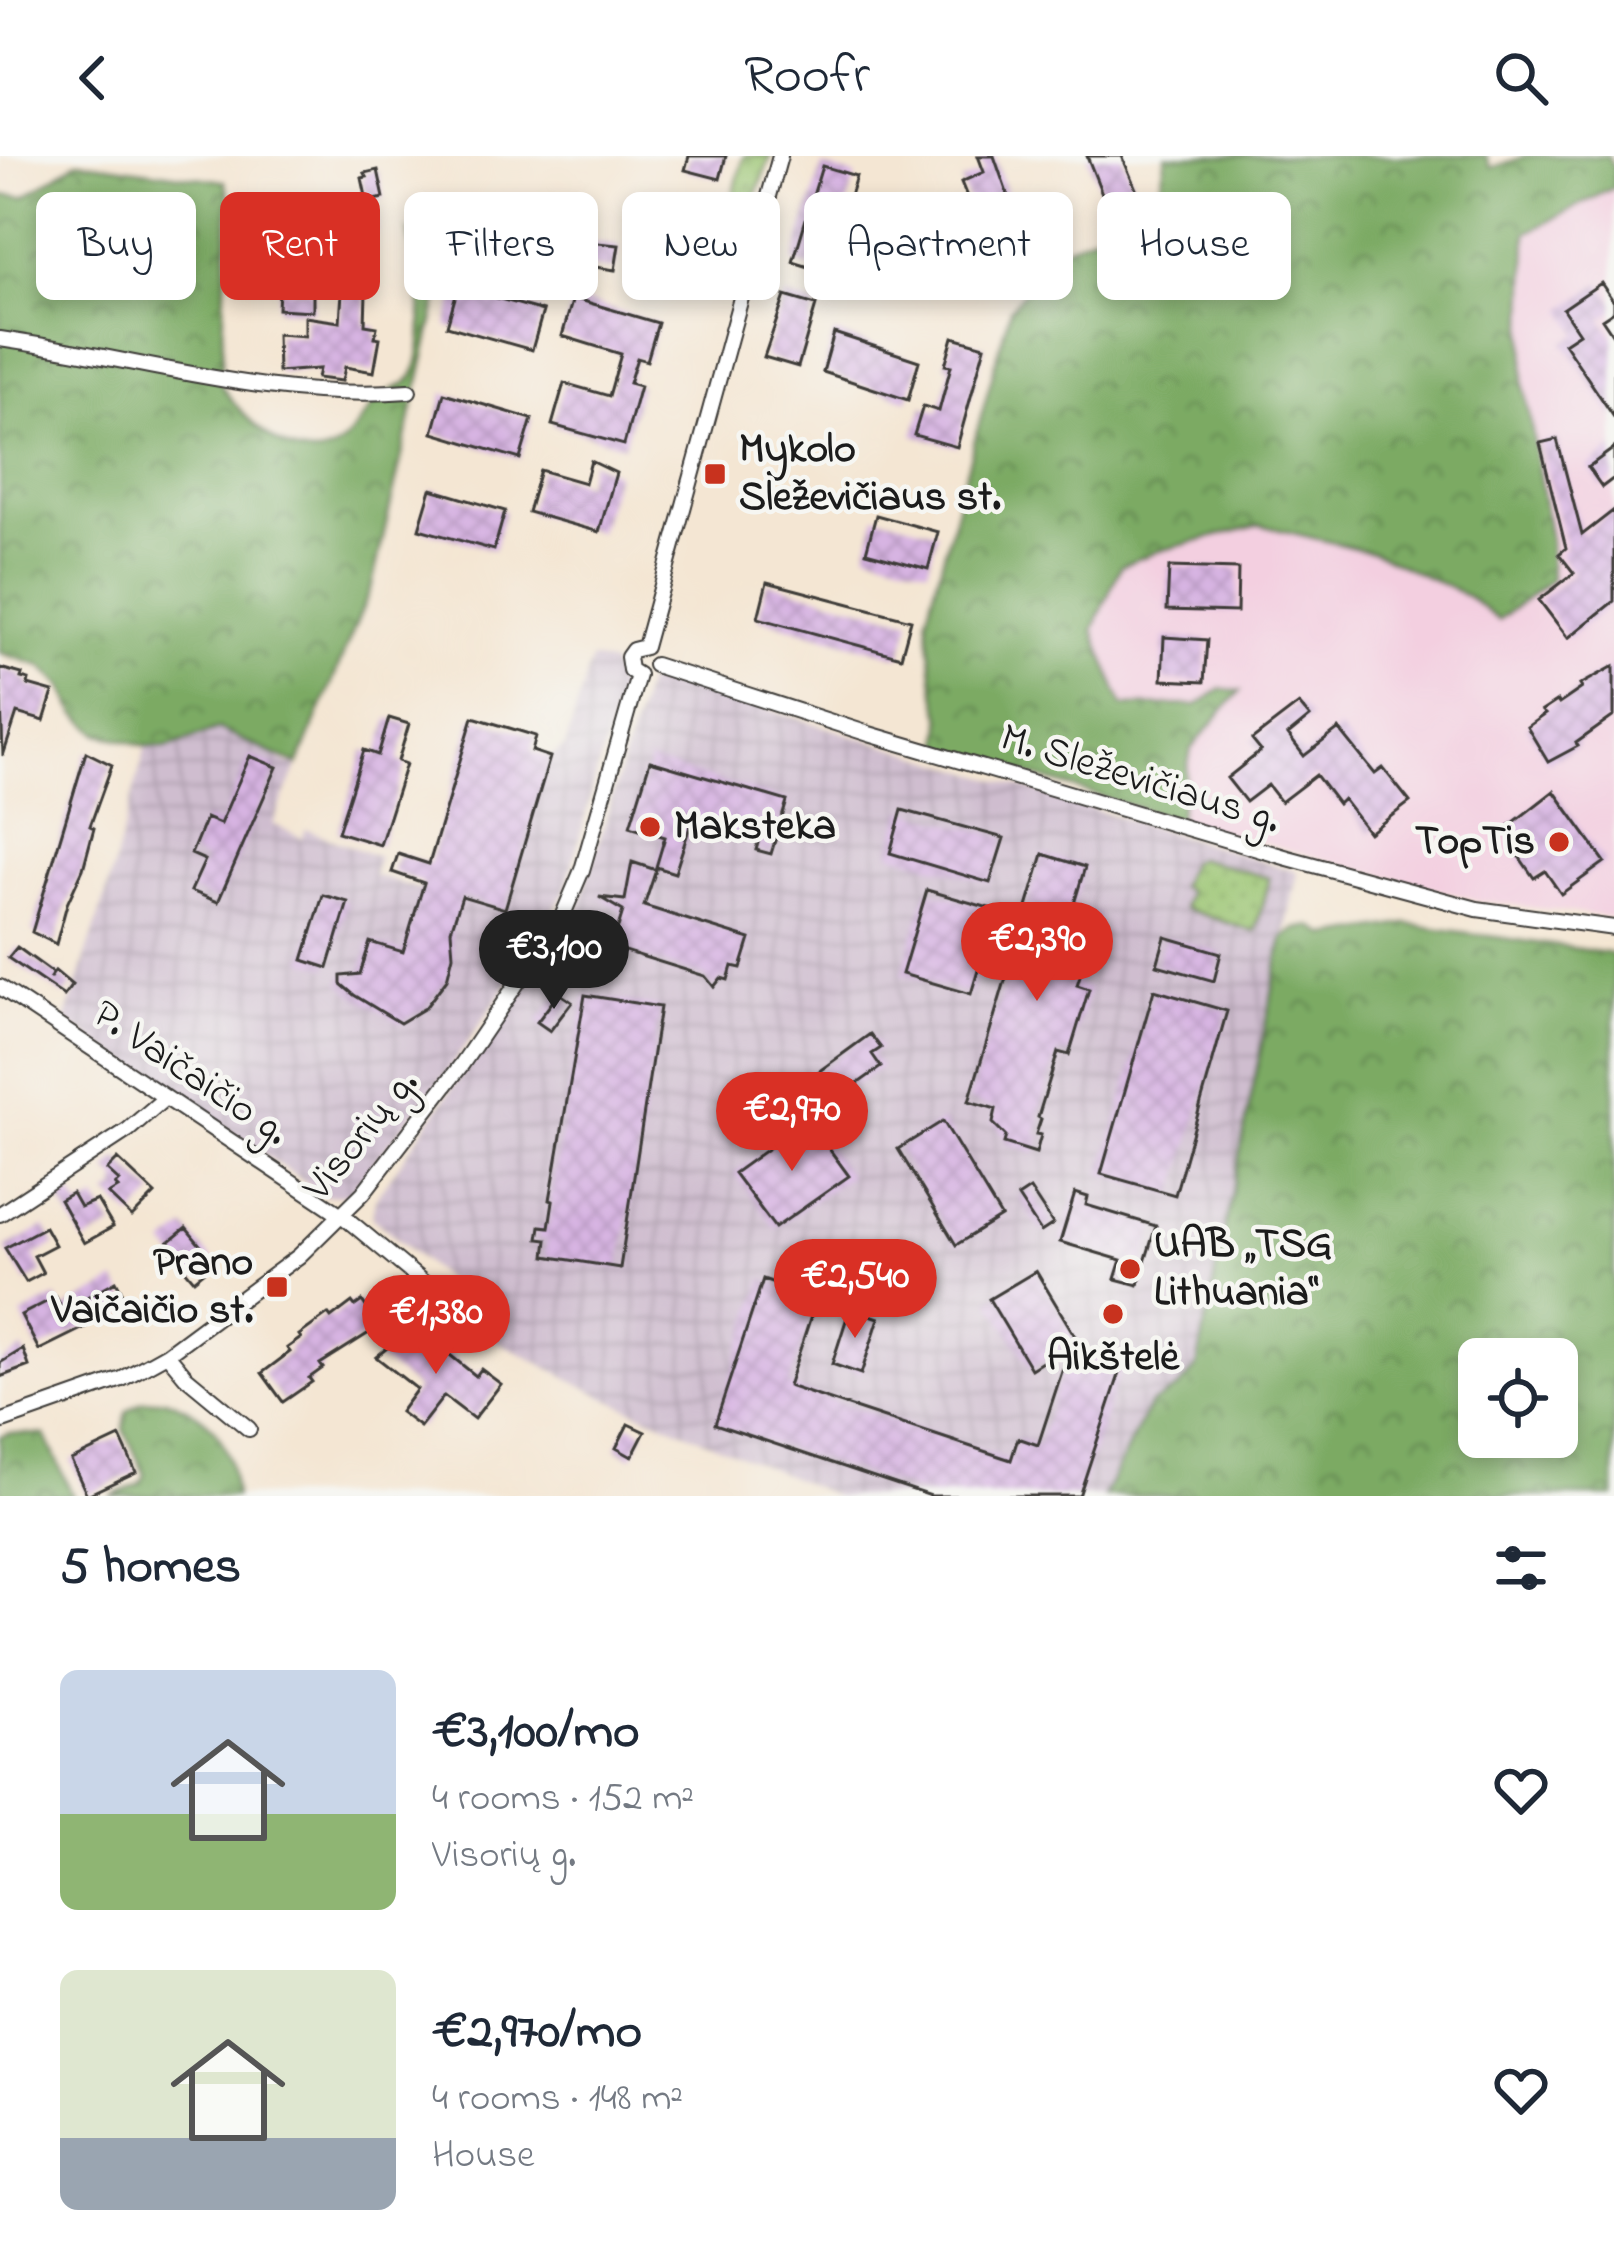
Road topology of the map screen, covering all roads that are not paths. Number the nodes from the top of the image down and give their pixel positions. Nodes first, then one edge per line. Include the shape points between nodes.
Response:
1 (781, 156) edge
2 (0, 339) edge
3 (409, 391) dead end
4 (645, 647) junction
5 (655, 665) junction
6 (638, 675) junction
7 (1614, 928) edge
8 (1, 989) edge
9 (165, 1098) junction
10 (0, 1214) edge
11 (344, 1216) junction
12 (454, 1309) dead end
13 (167, 1354) junction
14 (0, 1422) edge
15 (249, 1429) dead end

1 - 4 street
2 - 3 street via 282,390
4 - 5 street
4 - 6 street via 628,657
5 - 6 street
5 - 7 street, M. Sleževičiaus g. via 1309,864 1491,912
6 - 11 street, Visorių g. via 562,917
8 - 9 street, P. Vaičaičio g.
9 - 10 street
9 - 11 street, P. Vaičaičio g.
11 - 12 street, P. Vaičaičio g.
11 - 13 street, Visorių g.
13 - 14 street, Visorių g. via 122,1379
13 - 15 street

